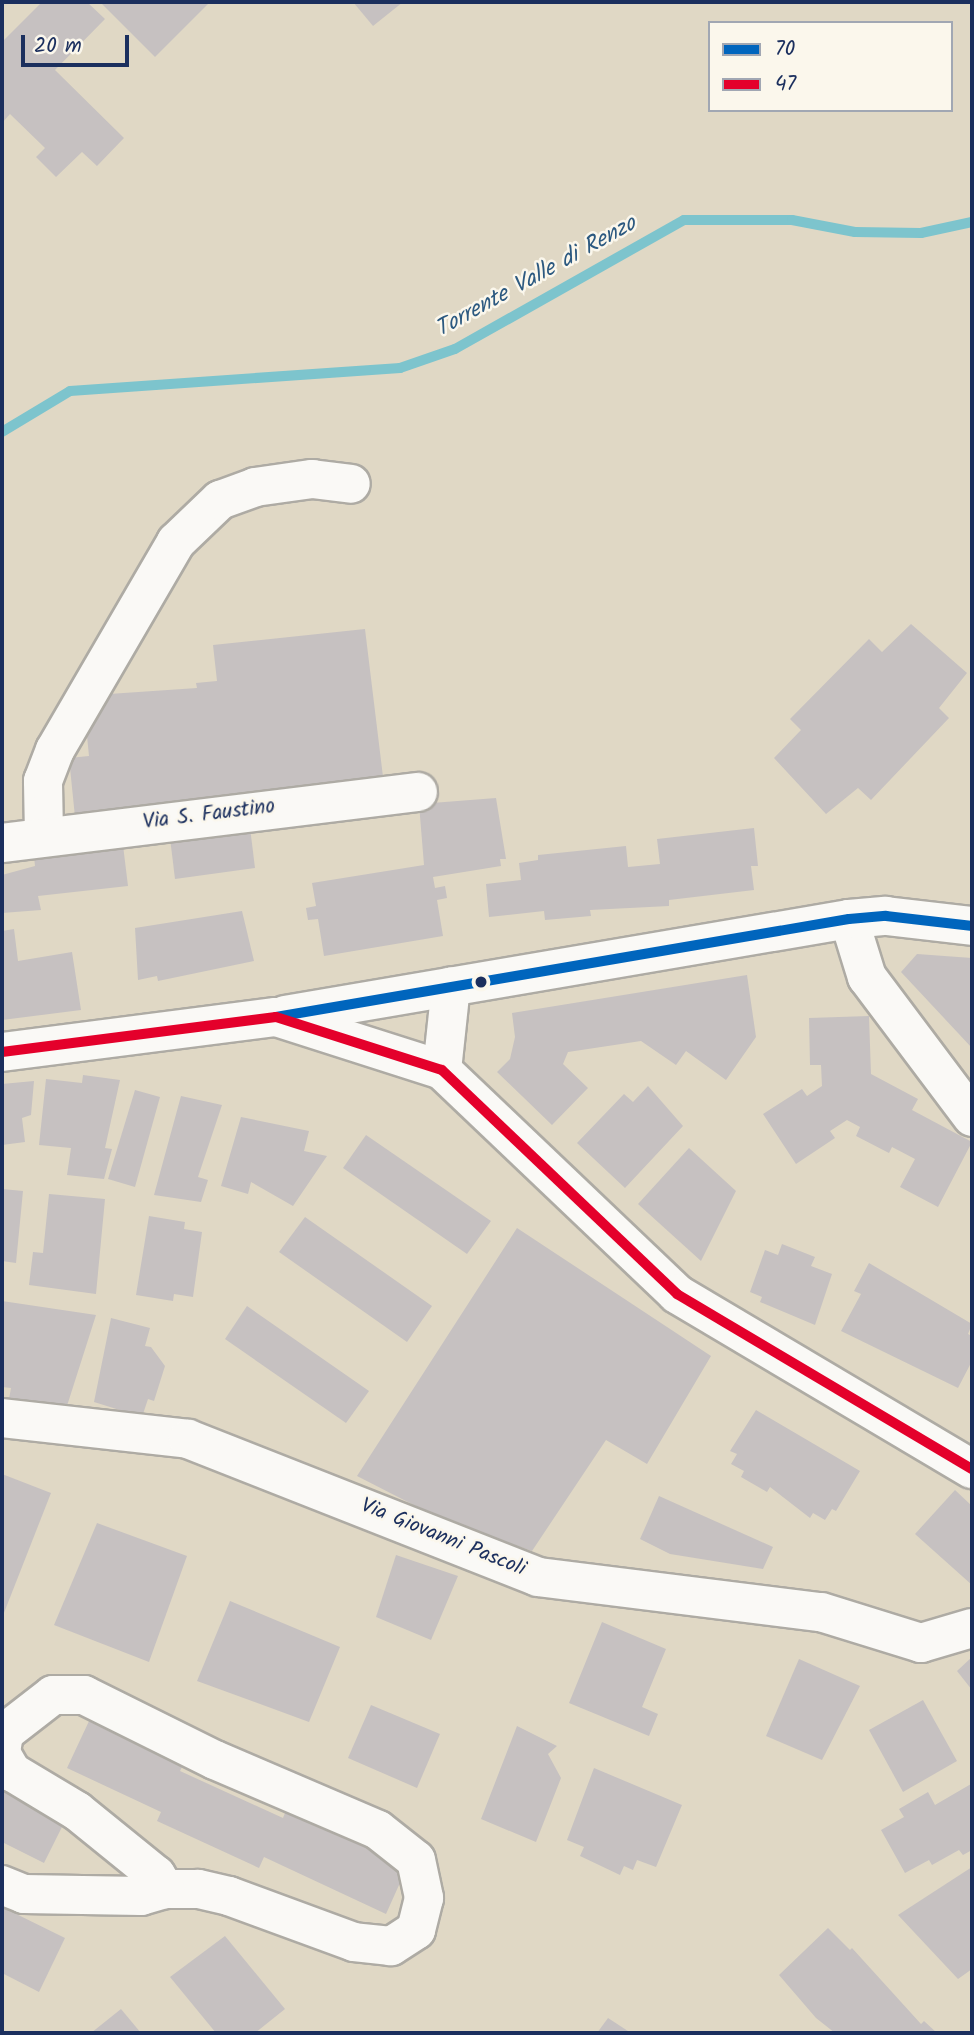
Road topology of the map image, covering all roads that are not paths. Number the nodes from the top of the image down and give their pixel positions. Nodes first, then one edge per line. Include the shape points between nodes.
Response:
1 (351, 484) dead end
2 (418, 792) dead end
3 (44, 835) junction
4 (2, 843) edge
5 (849, 919) junction
6 (972, 926) edge
7 (451, 986) junction
8 (276, 1017) junction
9 (2, 1052) edge
10 (442, 1070) junction
11 (972, 1117) edge
12 (2, 1418) edge
13 (972, 1469) edge
14 (972, 1628) edge
15 (2, 1746) edge
16 (2, 1755) edge
17 (2, 1885) edge
18 (165, 1889) junction

1 - 3 street via 312,479 255,486 220,500 176,542 55,750 43,781
2 - 3 street, Via S. Faustino
3 - 4 street, Via S. Faustino
5 - 6 street via 886,916
5 - 7 street
5 - 11 street via 867,977
7 - 8 street
7 - 10 street
8 - 9 street
8 - 10 street
10 - 13 street via 677,1294
12 - 14 street, Via Giovanni Pascoli via 188,1439 538,1577 821,1612 921,1643
15 - 18 street via 5,1733 53,1695 84,1695 215,1760 378,1830 416,1860 424,1898 415,1930 391,1945 355,1942 229,1896
16 - 18 street via 12,1772 77,1811 156,1875
17 - 18 street via 24,1894 141,1896

